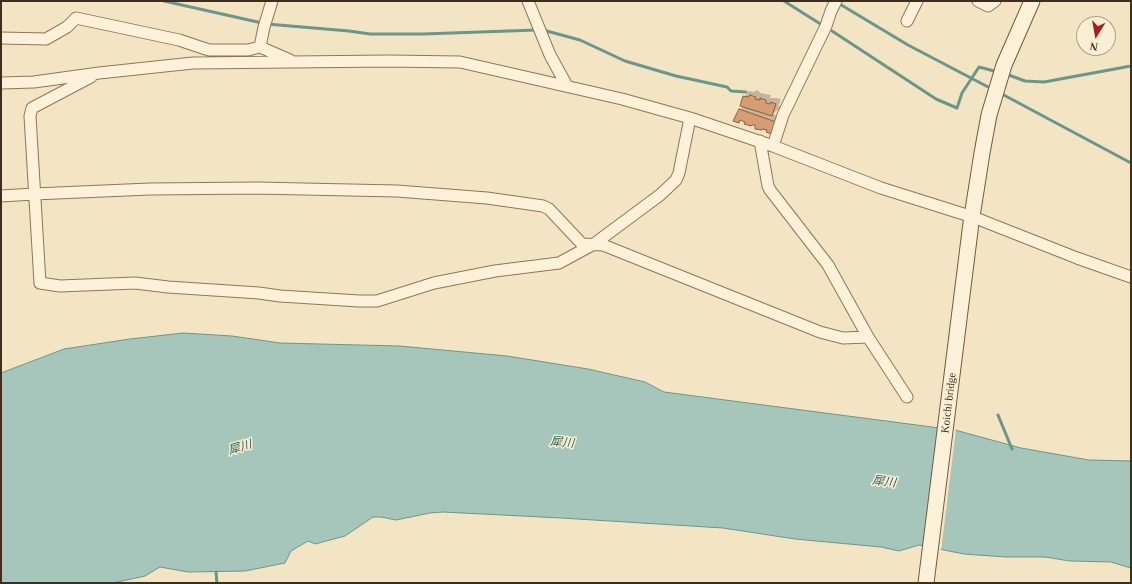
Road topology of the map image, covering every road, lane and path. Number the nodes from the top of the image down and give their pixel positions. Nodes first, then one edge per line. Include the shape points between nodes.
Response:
1 (272, 1) edge
2 (528, 1) edge
3 (917, 1) edge
4 (978, 1) edge
5 (995, 1) edge
6 (1032, 1) edge
7 (834, 6) edge
8 (907, 20) dead end
9 (1, 38) edge
10 (260, 47) junction
11 (295, 62) junction
12 (99, 73) junction
13 (1, 83) edge
14 (567, 86) junction
15 (690, 118) junction
16 (760, 141) junction
17 (773, 146) junction
18 (34, 194) junction
19 (1, 196) edge
20 (972, 220) junction
21 (594, 244) junction
22 (1131, 277) edge
23 (868, 337) junction
24 (907, 397) dead end
25 (926, 583) edge

1 - 10 street
2 - 14 street via 550,55
3 - 8 street
4 - 5 street via 988,6
6 - 20 main road, Koichi bridge via 1004,65 989,115
7 - 17 street via 783,115
9 - 10 street via 46,39 67,27 76,18 179,40 209,50 248,50
10 - 11 street
11 - 12 street via 193,63
11 - 14 street via 460,62
12 - 13 street via 34,82
12 - 18 street via 32,108 30,116
14 - 15 street
15 - 16 street
15 - 21 street via 676,180
16 - 17 street
16 - 23 street via 770,190 828,265
17 - 20 street
18 - 19 street
18 - 21 street via 257,188 397,191 487,198 543,206 549,209 582,244
18 - 21 street via 40,283 60,286 134,283 280,296 377,301 434,283 495,271 559,264
20 - 22 street
20 - 25 main road, Koichi bridge
21 - 23 street via 603,245 820,332 843,338
23 - 24 street

